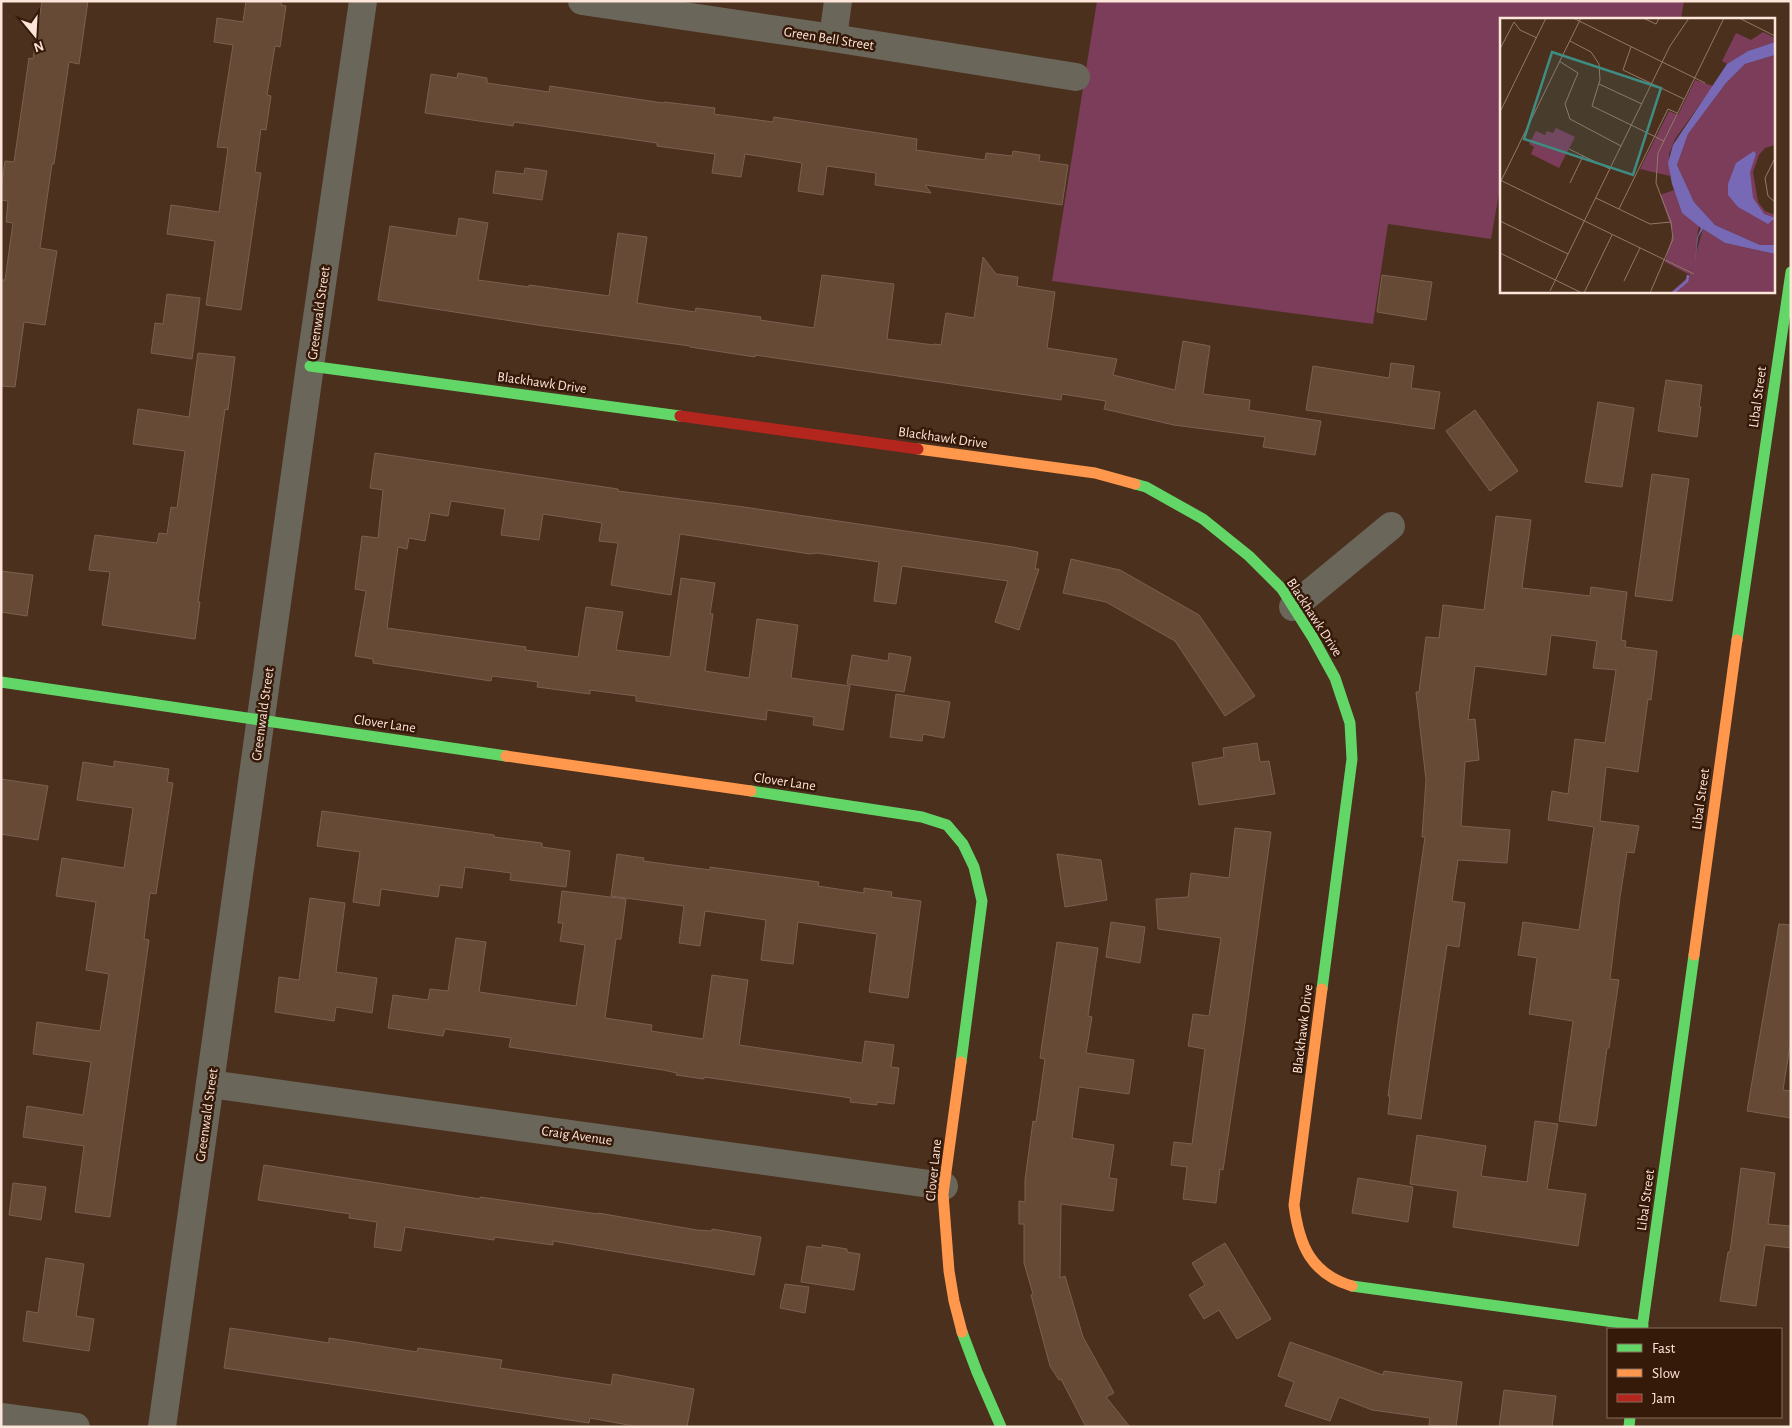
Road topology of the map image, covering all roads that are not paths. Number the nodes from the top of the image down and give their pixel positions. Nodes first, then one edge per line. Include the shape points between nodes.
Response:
1 (363, 1) edge
2 (582, 1) edge
3 (838, 1) edge
4 (833, 38) junction
5 (1076, 77) dead end
6 (1791, 272) edge
7 (310, 366) junction
8 (1391, 526) dead end
9 (1293, 607) junction
10 (1, 682) edge
11 (261, 720) junction
12 (210, 1084) junction
13 (944, 1186) junction
14 (1642, 1328) edge
15 (1, 1416) edge
16 (76, 1427) edge
17 (162, 1427) edge
18 (1001, 1427) edge

1 - 7 street, Greenwald Street
2 - 4 street, Green Bell Street
3 - 4 street
4 - 5 street, Green Bell Street
6 - 14 street, Libal Street
7 - 9 street, Blackhawk Drive via 1095,473 1146,488 1203,519 1249,556 1282,590
7 - 11 street, Greenwald Street
8 - 9 street
9 - 14 street, Blackhawk Drive via 1335,678 1350,723 1352,759 1294,1205 1300,1238 1324,1273 1338,1282 1362,1289
10 - 11 street, Clover Lane
11 - 12 street, Greenwald Street
11 - 13 street, Clover Lane via 913,815 931,818 948,826 971,857 982,902
12 - 13 street, Craig Avenue
12 - 17 street, Greenwald Street
13 - 18 street, Clover Lane via 945,1240 958,1316
15 - 16 street

